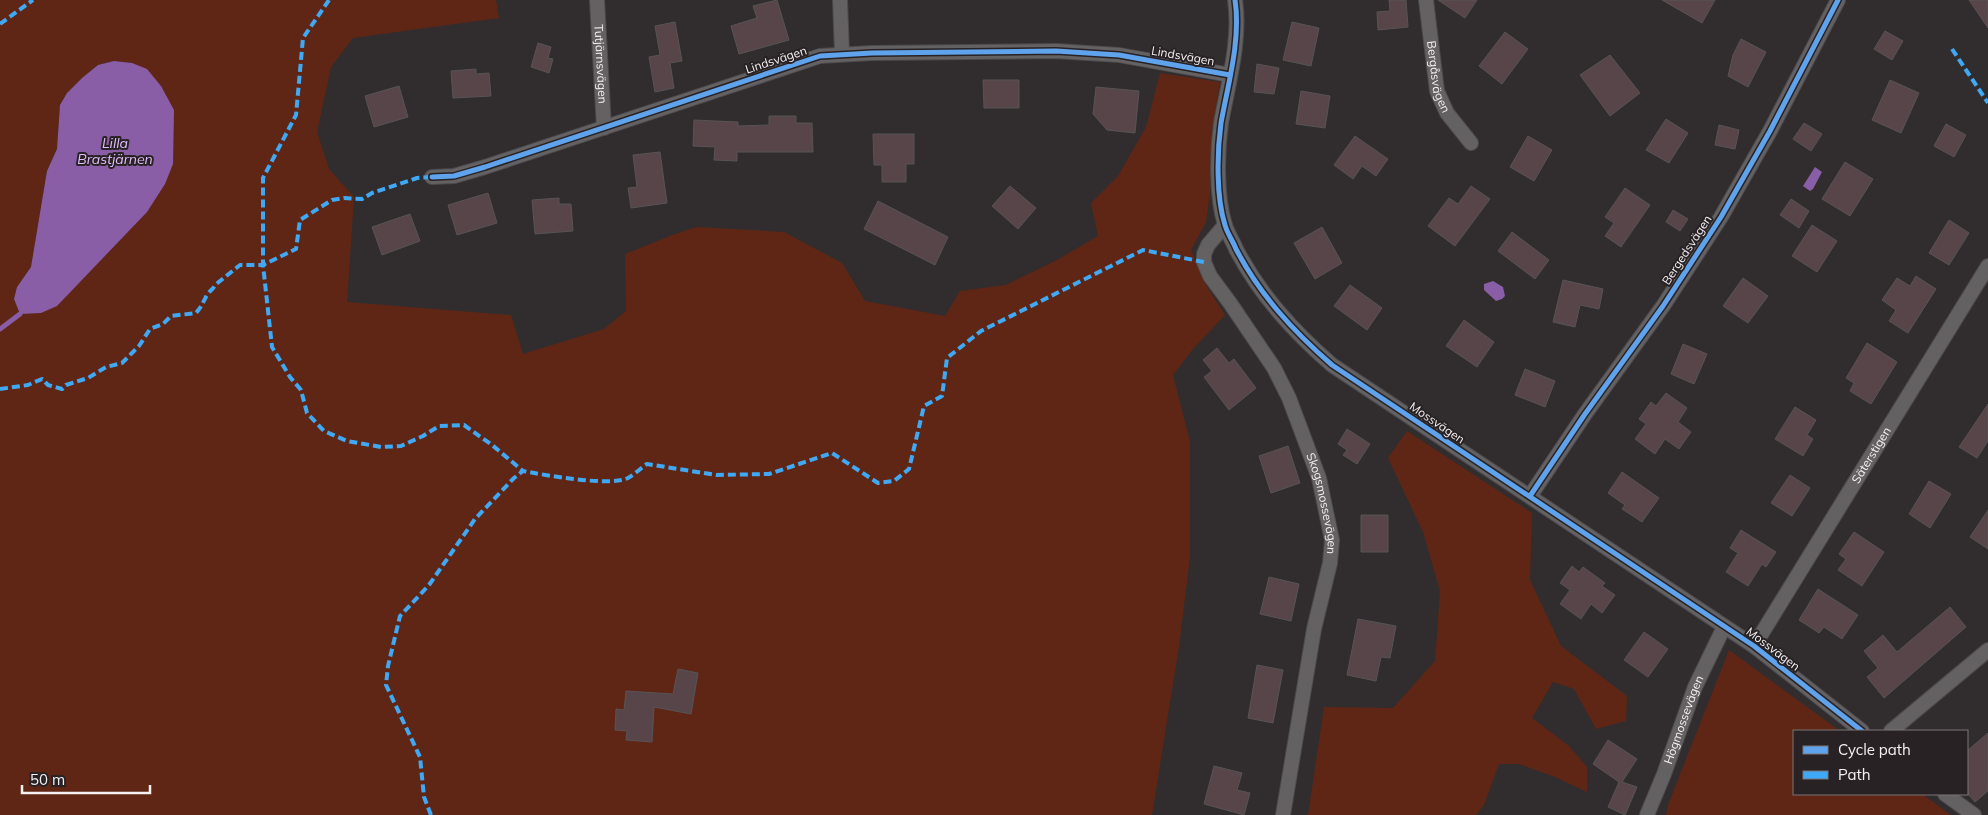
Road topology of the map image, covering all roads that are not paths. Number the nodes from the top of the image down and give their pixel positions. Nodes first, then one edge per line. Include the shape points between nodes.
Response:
1 (597, 0) edge
2 (840, 0) edge
3 (1234, 0) edge
4 (1426, 0) edge
5 (1838, 0) edge
6 (842, 54) junction
7 (1230, 75) junction
8 (604, 128) junction
9 (1471, 143) dead end
10 (432, 177) dead end
11 (1225, 225) junction
12 (1988, 266) edge
13 (1530, 496) junction
14 (1724, 626) junction
15 (1754, 646) junction
16 (1988, 650) edge
17 (1861, 730) edge
18 (1892, 730) edge
19 (1946, 795) edge
20 (1283, 815) edge
21 (1647, 815) edge
22 (1974, 815) edge

1 - 8 street, Tutjärnsvägen
2 - 6 street
3 - 7 street, Mossvägen via 1237,18
4 - 9 street, Bergåsvägen via 1437,91 1447,113
5 - 13 street, Bergedsvägen via 1721,217
6 - 7 street, Lindsvägen via 1056,51 1119,55
6 - 8 street, Lindsvägen via 820,56
7 - 11 street, Mossvägen via 1218,144 1218,174
8 - 10 street, Lindsvägen via 454,176
11 - 13 street, Mossvägen via 1249,273 1303,340 1332,365
11 - 20 street, Skogsmossevägen via 1208,245 1204,262 1210,276 1274,368 1289,398 1319,478 1332,540
12 - 15 street, Säterstigen
13 - 14 street, Mossvägen
14 - 15 street, Mossvägen
14 - 21 street, Högmossevägen via 1695,687
15 - 17 street, Mossvägen
16 - 18 street
19 - 22 street

